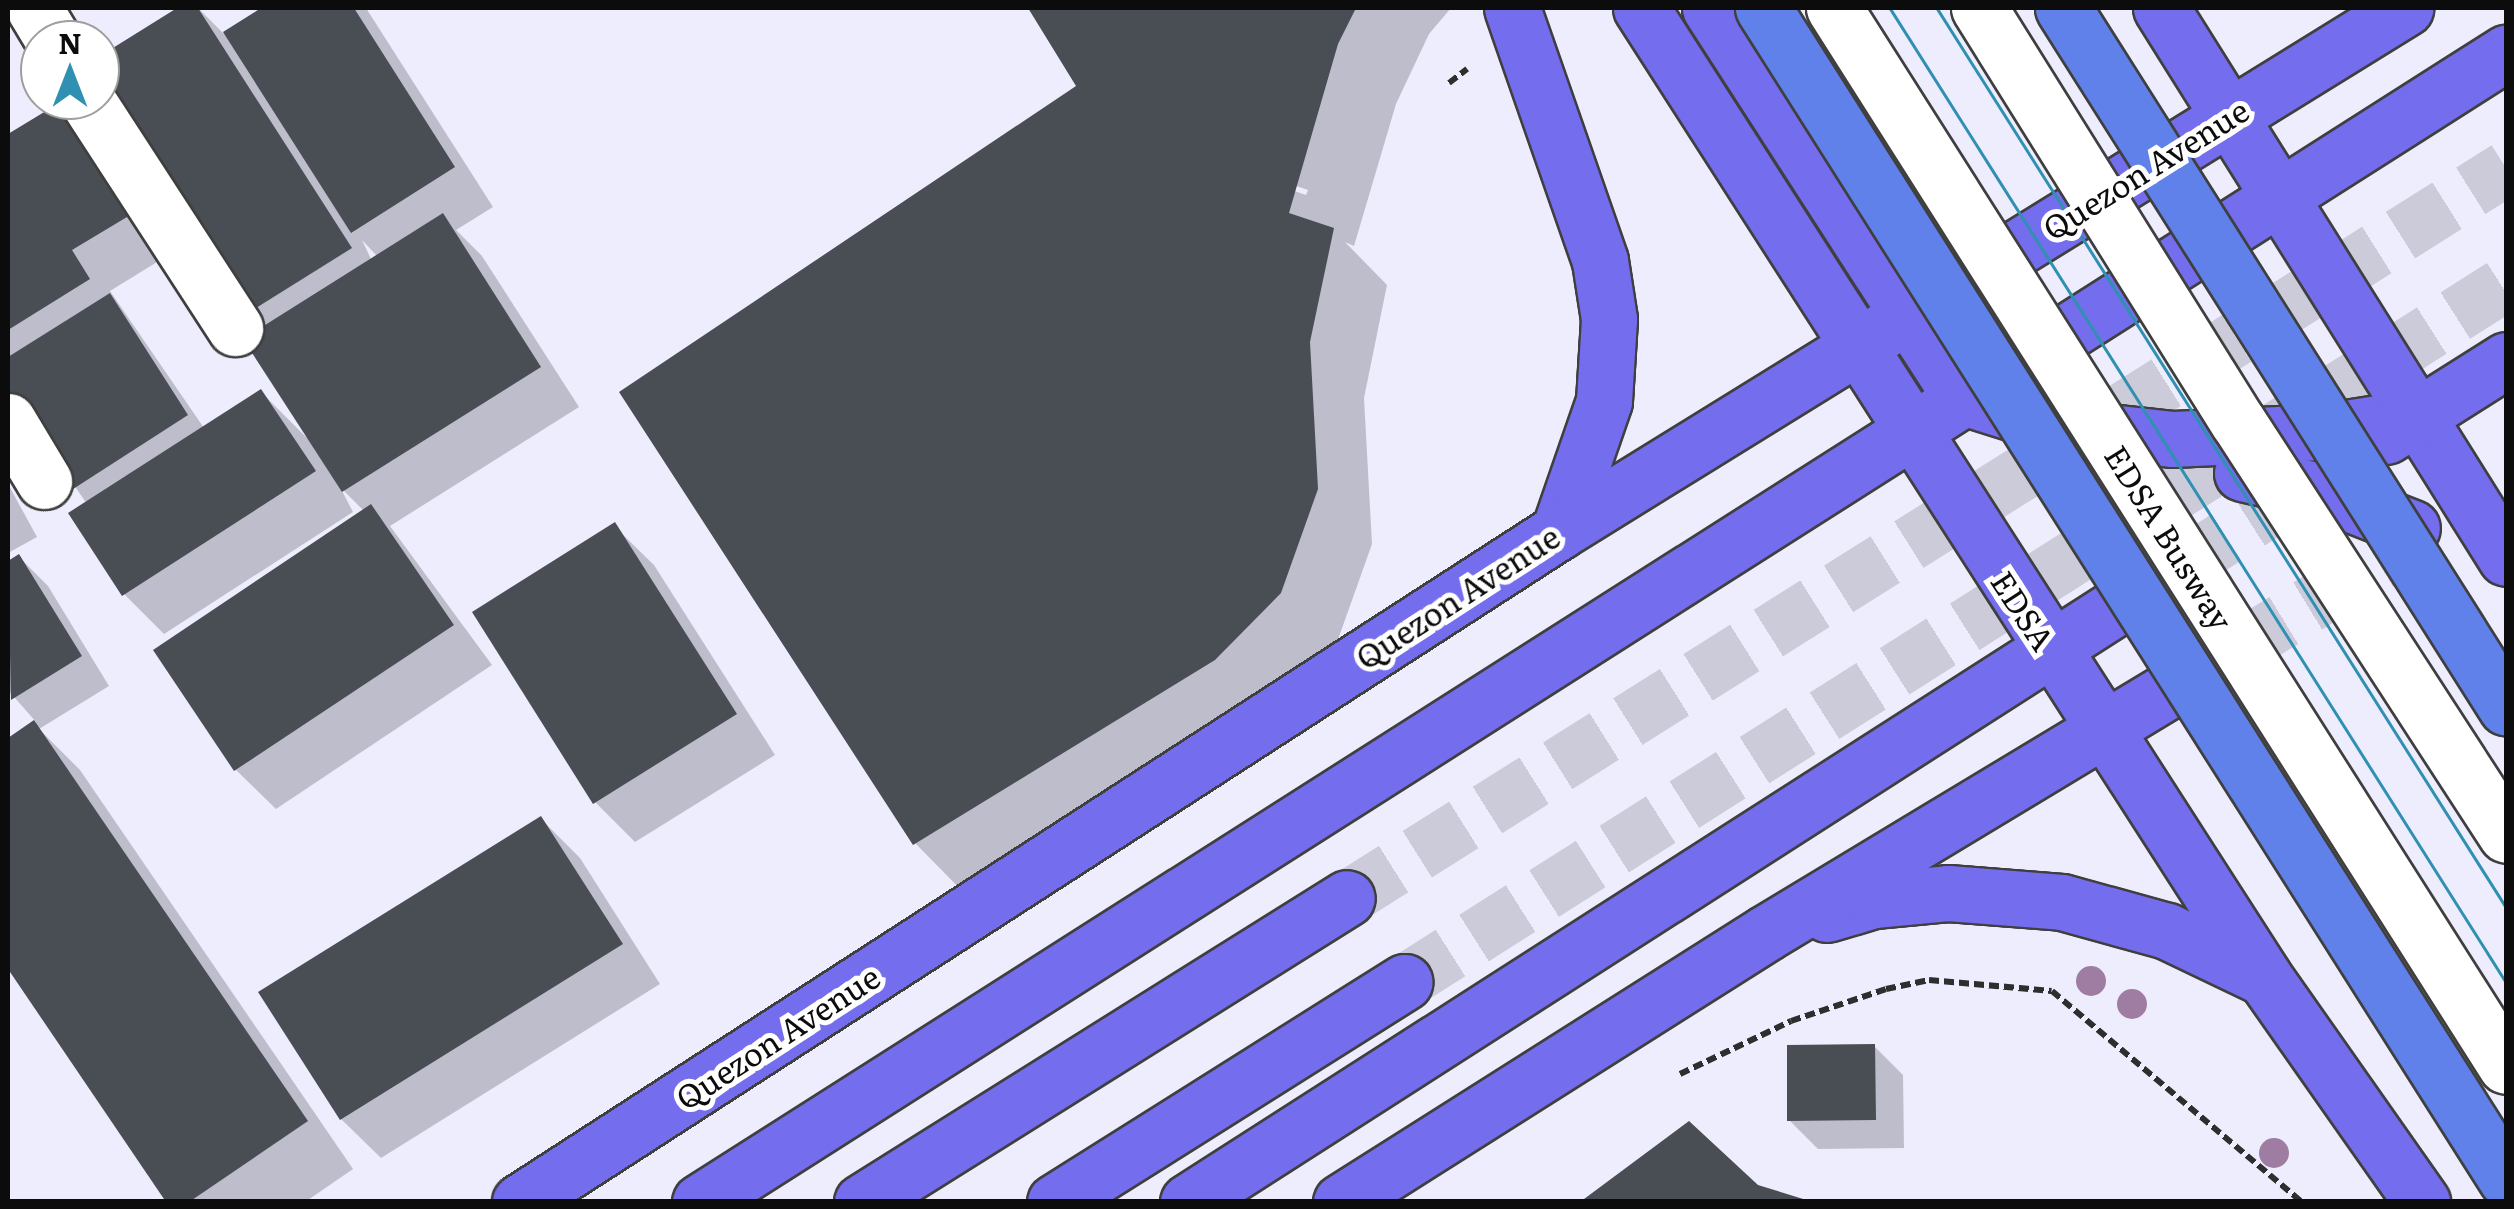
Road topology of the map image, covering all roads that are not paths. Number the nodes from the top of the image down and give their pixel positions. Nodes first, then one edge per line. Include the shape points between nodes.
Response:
1 (24, 8) edge
2 (1512, 8) edge
3 (1641, 8) edge
4 (1710, 8) edge
5 (1763, 8) edge
6 (1834, 8) edge
7 (1979, 8) edge
8 (2063, 8) edge
9 (2161, 8) edge
10 (2406, 8) edge
11 (8, 18) edge
12 (2506, 53) edge
13 (2230, 115) junction
14 (100, 120) edge
15 (2280, 196) junction
16 (1908, 314) junction
17 (235, 328) dead end
18 (1856, 347) junction
19 (2506, 360) edge
20 (1960, 396) junction
21 (2416, 416) junction
22 (8, 421) edge
23 (1908, 430) junction
24 (2340, 466) tunnel mouth
25 (44, 480) dead end
26 (2490, 493) edge
27 (1559, 530) junction
28 (2408, 544) junction
29 (2506, 558) edge
30 (2110, 611) tunnel mouth
31 (2050, 649) junction
32 (2506, 665) edge
33 (2166, 692) tunnel mouth
34 (2506, 707) edge
35 (2103, 731) junction
36 (2506, 834) edge
37 (1348, 898) tunnel mouth
38 (1766, 933) junction
39 (2264, 977) junction
40 (1404, 982) tunnel mouth
41 (2506, 1066) edge
42 (2506, 1179) edge
43 (520, 1202) edge
44 (700, 1202) edge
45 (862, 1202) edge
46 (1056, 1202) edge
47 (1188, 1202) edge
48 (1342, 1202) edge
49 (2422, 1202) edge

1 - 11 street
2 - 27 main road via 1600,261 1609,319 1604,402
3 - 18 main road, EDSA
4 - 16 main road
5 - 42 highway, bridge
6 - 41 street, EDSA Busway, bridge
7 - 36 street, bridge
8 - 34 highway, bridge
9 - 13 main road
10 - 13 main road, Quezon Avenue
12 - 15 main road
13 - 15 main road
13 - 16 main road, Quezon Avenue
14 - 17 street
15 - 20 main road
15 - 21 main road
16 - 18 main road, Quezon Avenue
16 - 20 main road
18 - 23 main road, EDSA
18 - 27 main road, Quezon Avenue
19 - 21 main road
20 - 21 main road via 2055,426 2173,439 2321,432
20 - 23 main road
21 - 24 main road
21 - 26 main road
22 - 25 street
23 - 28 main road via 2020,433 2115,447 2314,490
23 - 31 main road, EDSA
23 - 44 main road
26 - 28 main road
26 - 29 main road
27 - 43 main road, Quezon Avenue
28 - 32 main road
30 - 31 main road
31 - 35 main road, EDSA
31 - 47 main road
33 - 35 main road
35 - 38 main road
35 - 39 main road, EDSA
37 - 45 main road
38 - 39 main road via 1874,900 2020,896 2132,918
38 - 48 main road
39 - 49 main road, EDSA
40 - 46 main road

